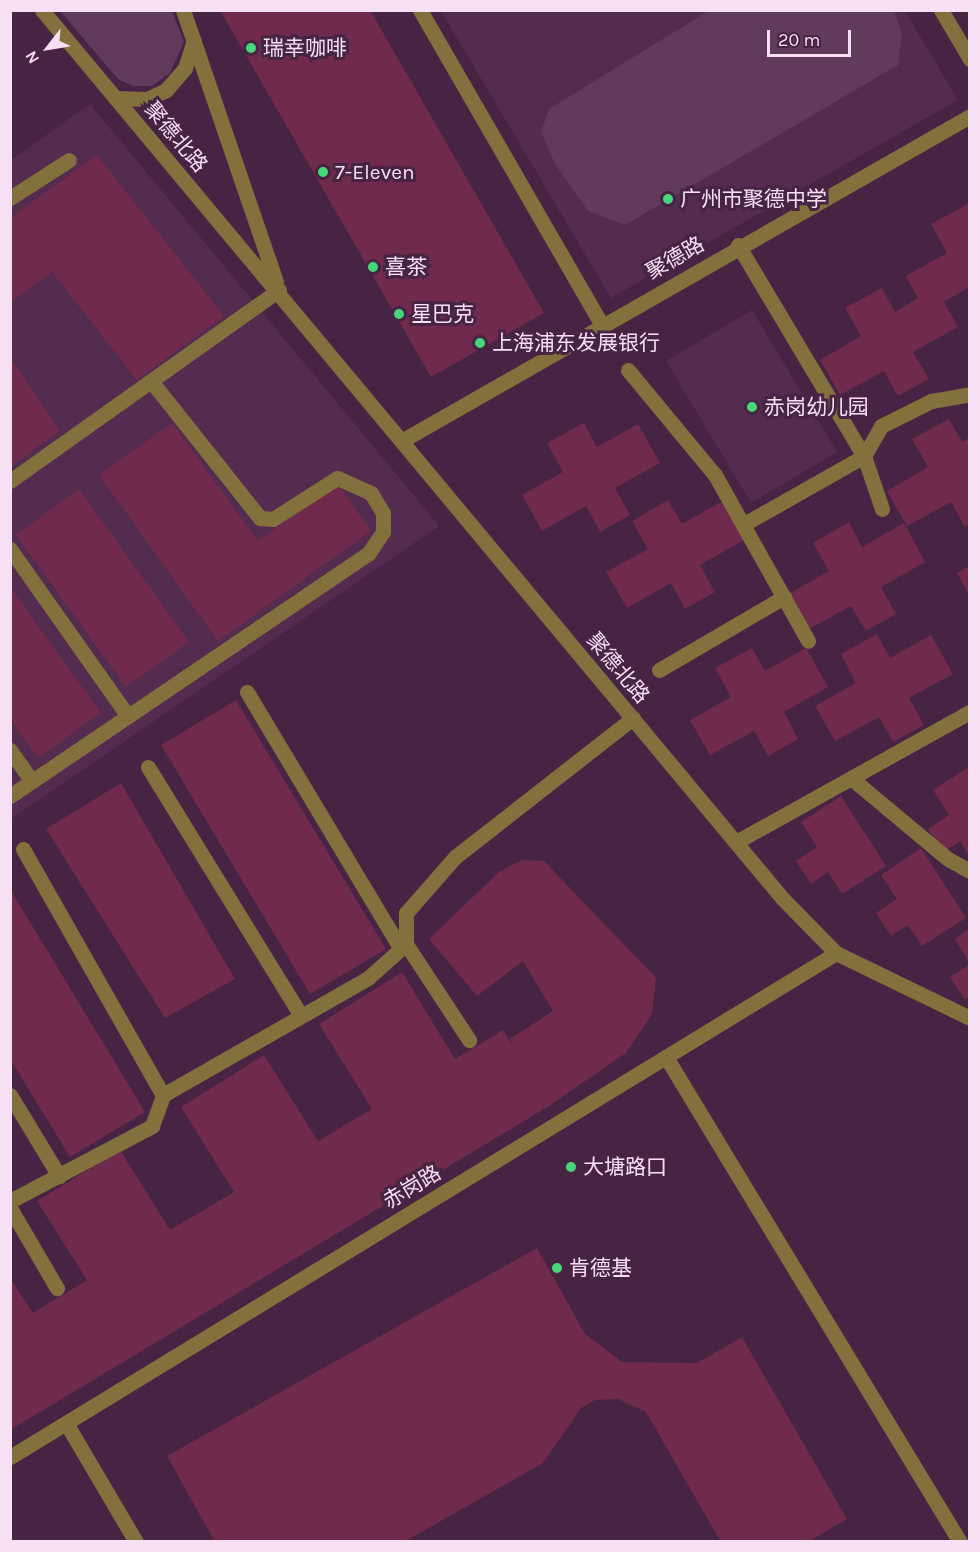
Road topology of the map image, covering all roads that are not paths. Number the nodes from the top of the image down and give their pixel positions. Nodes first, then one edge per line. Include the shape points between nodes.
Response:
1 (42, 10) edge
2 (183, 10) edge
3 (420, 10) edge
4 (941, 10) edge
5 (194, 40) junction
6 (969, 59) edge
7 (115, 98) junction
8 (969, 116) edge
9 (69, 160) dead end
10 (10, 198) edge
11 (738, 245) junction
12 (279, 290) junction
13 (601, 324) junction
14 (628, 370) dead end
15 (151, 381) junction
16 (969, 394) edge
17 (403, 440) junction
18 (864, 456) junction
19 (10, 481) edge
20 (882, 509) dead end
21 (744, 524) junction
22 (10, 549) edge
23 (784, 597) junction
24 (808, 641) dead end
25 (659, 670) dead end
26 (247, 692) dead end
27 (969, 712) edge
28 (128, 716) junction
29 (633, 718) junction
30 (10, 750) edge
31 (148, 767) dead end
32 (852, 778) junction
33 (32, 781) junction
34 (10, 796) edge
35 (736, 842) junction
36 (23, 849) dead end
37 (969, 871) edge
38 (403, 946) junction
39 (836, 953) junction
40 (301, 1016) junction
41 (969, 1018) edge
42 (469, 1040) dead end
43 (666, 1057) junction
44 (10, 1095) edge
45 (163, 1095) junction
46 (59, 1176) junction
47 (10, 1201) edge
48 (10, 1208) edge
49 (57, 1288) dead end
50 (66, 1423) junction
51 (10, 1457) edge
52 (136, 1542) edge
53 (960, 1542) edge

1 - 7 street, 聚德北路
2 - 5 street, 聚德北路
3 - 13 street
4 - 6 street
5 - 7 street via 185,68 166,90 147,99
5 - 12 street, 聚德北路
7 - 12 street, 聚德北路
8 - 11 street, 聚德路
9 - 10 street
11 - 13 street, 聚德路
11 - 18 street
12 - 15 street
12 - 17 street, 聚德北路
13 - 17 street, 聚德路
14 - 21 street via 715,475
15 - 19 street
15 - 28 street via 260,518 273,519 337,478 371,493 383,513 383,532 368,554
16 - 18 street via 931,401 881,426
17 - 29 street, 聚德北路
18 - 20 street
18 - 21 street
21 - 23 street
22 - 28 street
23 - 24 street
23 - 25 street
26 - 38 street
27 - 32 street
28 - 33 street
29 - 35 street, 聚德北路
29 - 38 street via 455,856 406,913
30 - 33 street
31 - 40 street
32 - 35 street
32 - 37 street via 948,859
33 - 34 street
35 - 39 street, 聚德北路
36 - 45 street
38 - 40 street via 368,978
38 - 42 street
39 - 41 street, 聚德北路
39 - 43 street, 赤岗路
40 - 45 street
43 - 50 street, 赤岗路
43 - 53 street
44 - 46 street
45 - 46 street via 152,1126
46 - 47 street
48 - 49 street
50 - 51 street, 赤岗路
50 - 52 street

